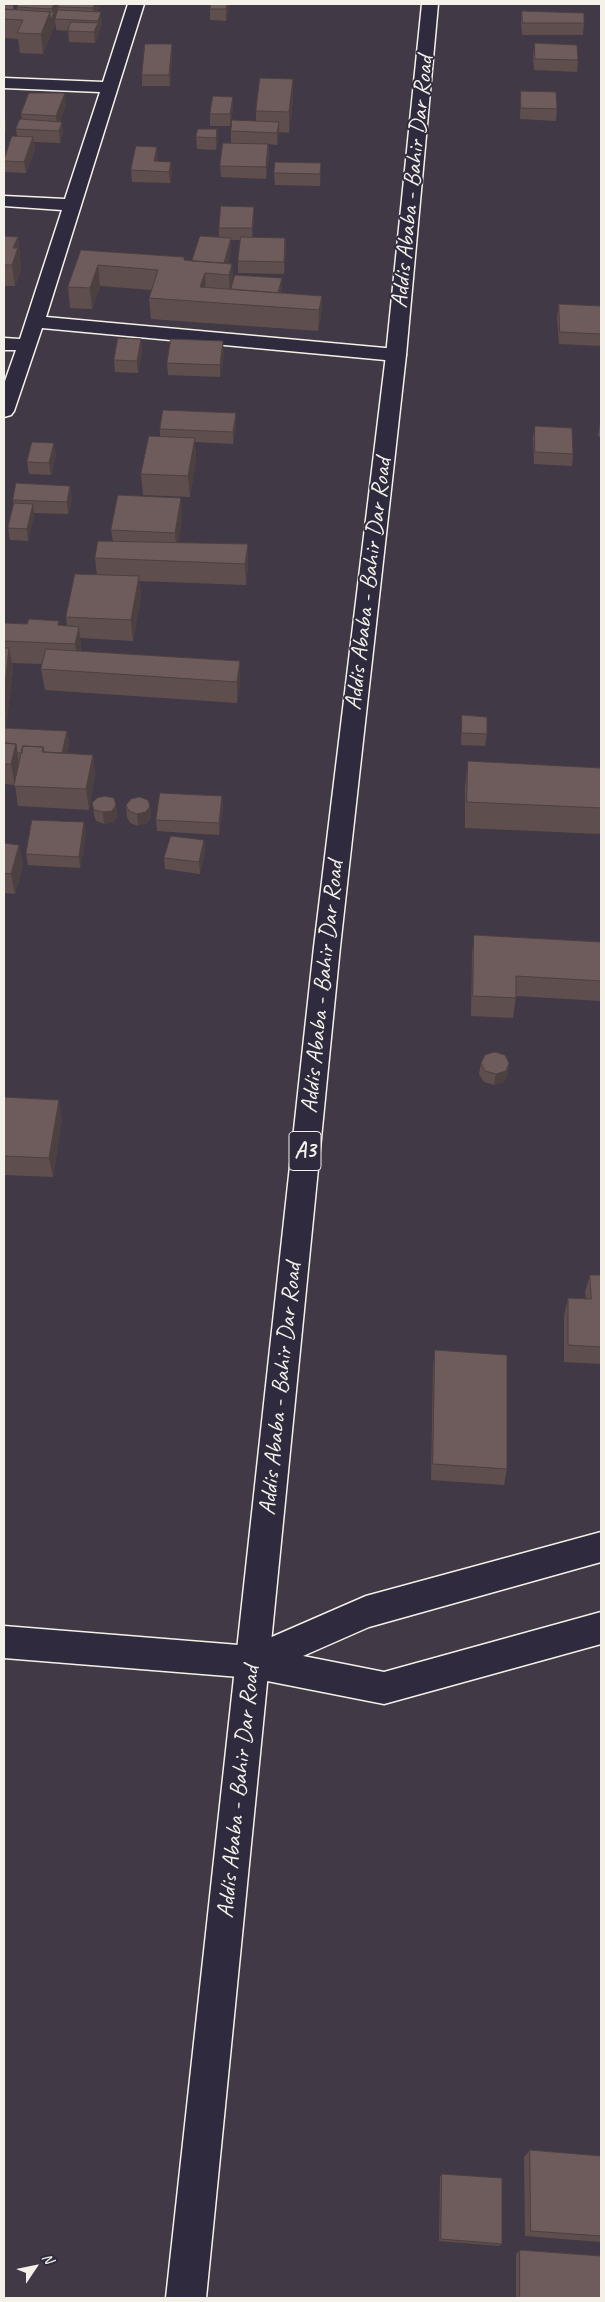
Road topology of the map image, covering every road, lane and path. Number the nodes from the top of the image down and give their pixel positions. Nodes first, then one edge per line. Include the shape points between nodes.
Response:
1 (136, 4) edge
2 (430, 4) edge
3 (4, 83) edge
4 (110, 87) junction
5 (4, 201) edge
6 (72, 205) junction
7 (35, 322) junction
8 (4, 344) edge
9 (27, 346) junction
10 (396, 355) junction
11 (4, 411) edge
12 (601, 1548) edge
13 (601, 1628) edge
14 (4, 1642) edge
15 (252, 1662) junction
16 (186, 2298) edge

1 - 4 main road
2 - 10 main road, Addis Ababa - Bahir Dar Road / A3
3 - 4 main road
4 - 6 main road
5 - 6 main road
6 - 7 main road
7 - 9 main road
7 - 10 main road
8 - 9 main road
9 - 11 main road
10 - 15 main road, Addis Ababa - Bahir Dar Road / A3 via 326,957
12 - 15 main road via 366,1612
13 - 15 main road via 384,1688
14 - 15 main road
15 - 16 main road, Addis Ababa - Bahir Dar Road / A3

